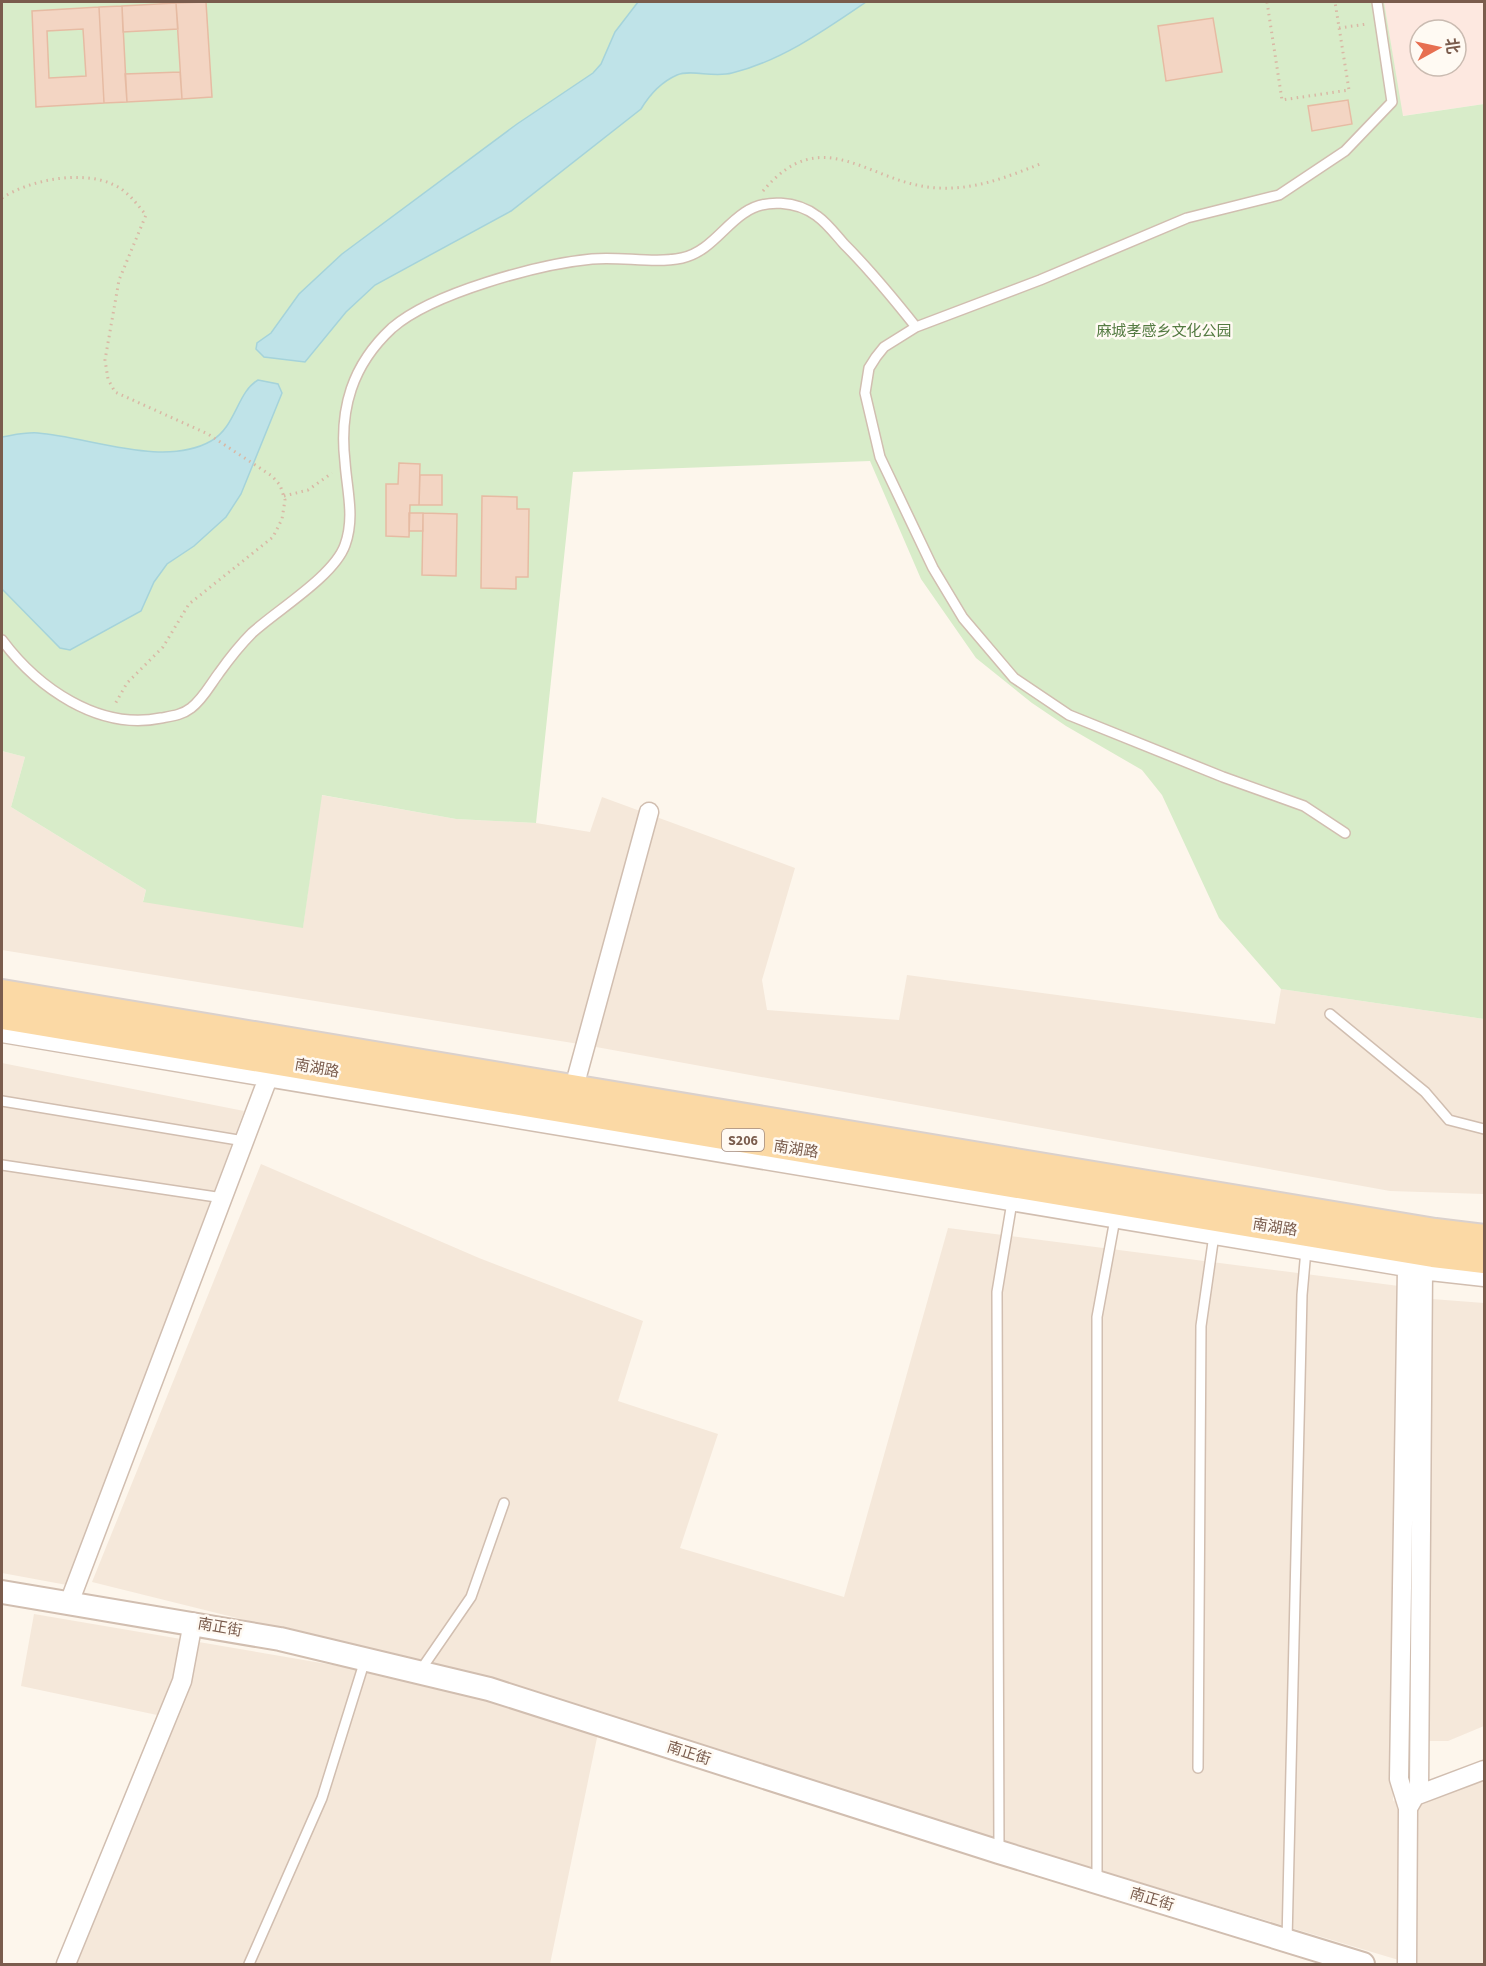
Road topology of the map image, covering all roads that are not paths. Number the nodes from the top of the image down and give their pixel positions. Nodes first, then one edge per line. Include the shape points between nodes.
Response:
1 (1377, 2) edge
2 (916, 327) junction
3 (2, 640) edge
4 (650, 812) dead end
5 (1345, 833) dead end
6 (2, 994) edge
7 (1330, 1014) dead end
8 (2, 1015) edge
9 (2, 1033) edge
10 (268, 1078) junction
11 (573, 1091) junction
12 (2, 1101) edge
13 (1485, 1129) edge
14 (244, 1141) junction
15 (2, 1164) edge
16 (223, 1198) junction
17 (1012, 1202) junction
18 (1115, 1219) junction
19 (1214, 1235) junction
20 (1485, 1239) edge
21 (1306, 1250) junction
22 (1485, 1259) edge
23 (1415, 1268) junction
24 (1485, 1277) edge
25 (504, 1503) dead end
26 (2, 1592) edge
27 (69, 1603) junction
28 (193, 1622) junction
29 (366, 1658) junction
30 (420, 1671) junction
31 (1198, 1768) dead end
32 (1485, 1770) edge
33 (1411, 1802) junction
34 (999, 1852) junction
35 (1097, 1882) junction
36 (1287, 1941) junction
37 (66, 1965) edge
38 (249, 1965) edge
39 (1363, 1965) edge
40 (1407, 1965) edge

1 - 2 lane via 1392,102 1345,151 1300,183 1255,203 1187,218
2 - 3 lane via 872,272 818,216 800,207 780,204 744,213 708,245 685,257 594,259 555,264 490,282 411,314 381,339 351,383 343,432 350,520 345,546 331,567 251,634 201,699 187,711 152,720 117,720 50,689 22,665
2 - 5 lane via 884,347 876,357 866,380 866,405 880,457 899,498 947,594 980,641 1014,678 1069,715 1304,806
4 - 11 street
6 - 11 main road, 南湖路 / S206
7 - 13 lane via 1425,1092 1449,1120
8 - 22 main road, 南湖路 / S206
9 - 10 street
10 - 14 street
10 - 17 street
11 - 20 main road, 南湖路 / S206
12 - 14 lane
14 - 16 street
15 - 16 lane
16 - 27 street
17 - 18 street
17 - 34 lane via 997,1292
18 - 19 street
18 - 35 lane via 1097,1317
19 - 21 street
19 - 31 lane via 1201,1326
21 - 23 street
21 - 36 lane
23 - 24 street
23 - 33 street via 1419,1789
25 - 30 lane via 471,1597
26 - 27 street, 南正街
27 - 28 street, 南正街
28 - 29 street, 南正街
28 - 37 street via 182,1681
29 - 30 street, 南正街
29 - 38 lane via 322,1798
30 - 34 street, 南正街 via 489,1689
32 - 33 street
33 - 40 street
34 - 35 street, 南正街
35 - 36 street, 南正街
36 - 39 street, 南正街

